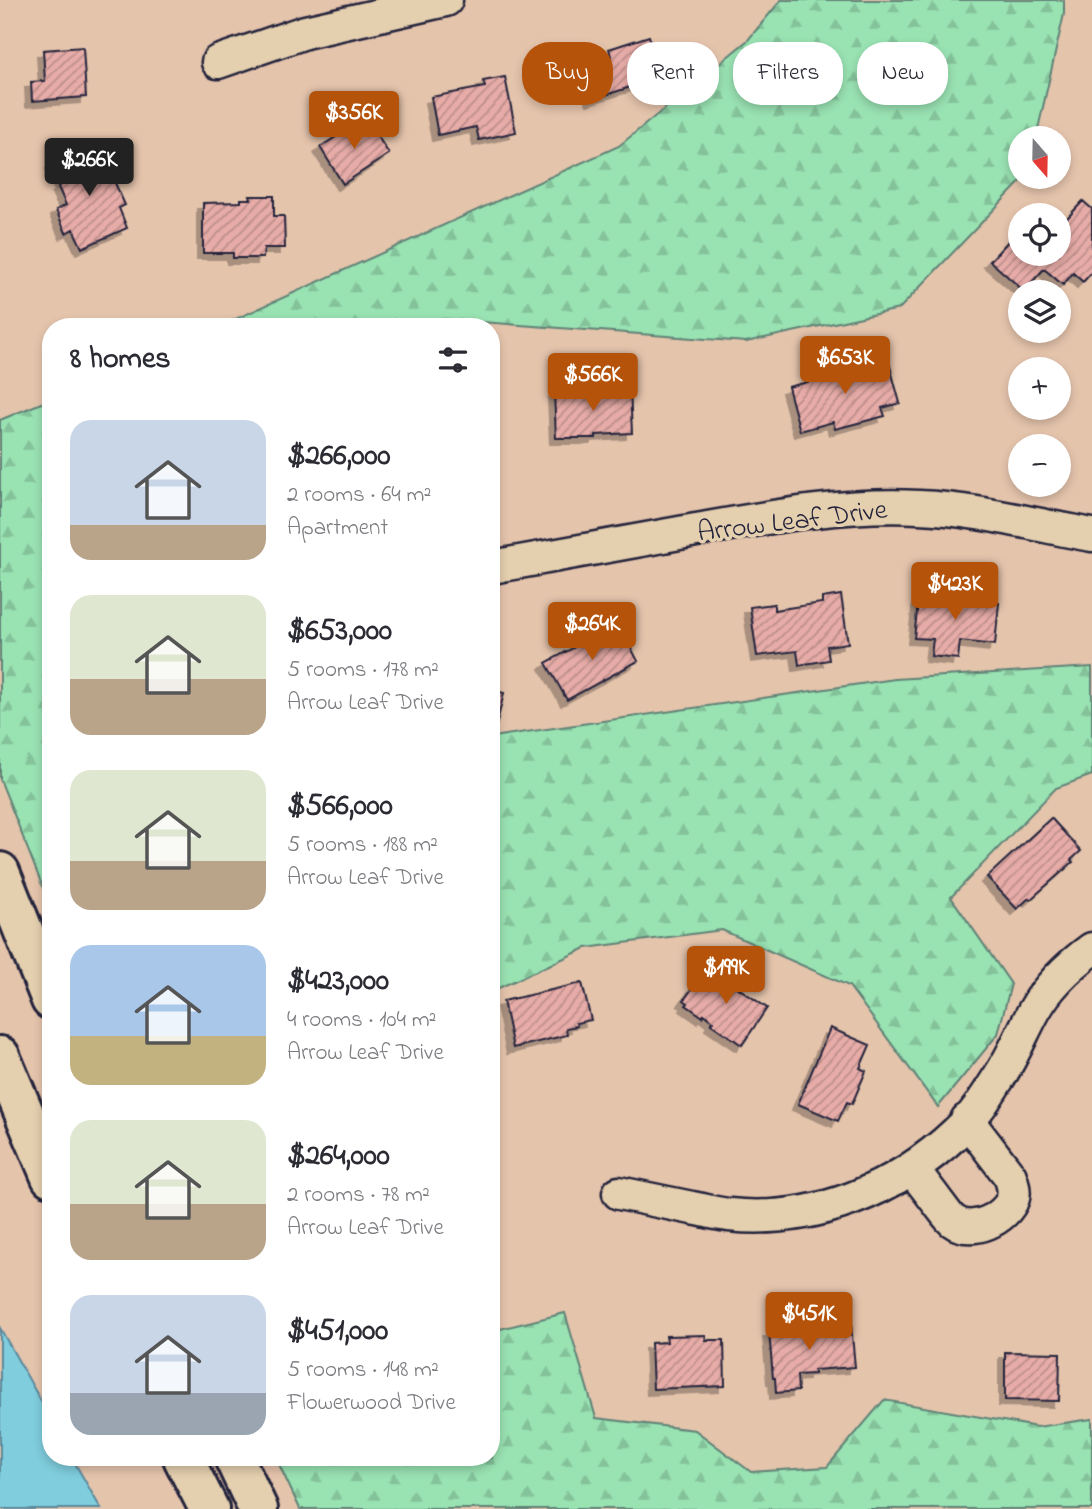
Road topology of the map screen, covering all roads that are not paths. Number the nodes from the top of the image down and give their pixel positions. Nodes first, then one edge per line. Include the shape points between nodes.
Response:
1 (446, 0) edge
2 (218, 62) dead end
3 (1092, 535) edge
4 (500, 566) edge
5 (0, 872) edge
6 (1092, 949) edge
7 (42, 977) edge
8 (0, 1056) edge
9 (967, 1120) junction
10 (42, 1156) edge
11 (912, 1168) junction
12 (619, 1193) dead end
13 (187, 1466) edge
14 (238, 1466) edge
15 (209, 1509) edge
16 (258, 1509) edge

1 - 2 street via 305,32
3 - 4 street, Arrow Leaf Drive via 954,510 876,506 775,516
5 - 7 main road
6 - 9 street via 1051,986 1001,1075
8 - 10 main road
9 - 11 street
9 - 11 street via 1014,1187 1007,1208 997,1218 971,1226 952,1220
11 - 12 street via 837,1205 768,1217 728,1215
13 - 15 main road
14 - 16 main road

